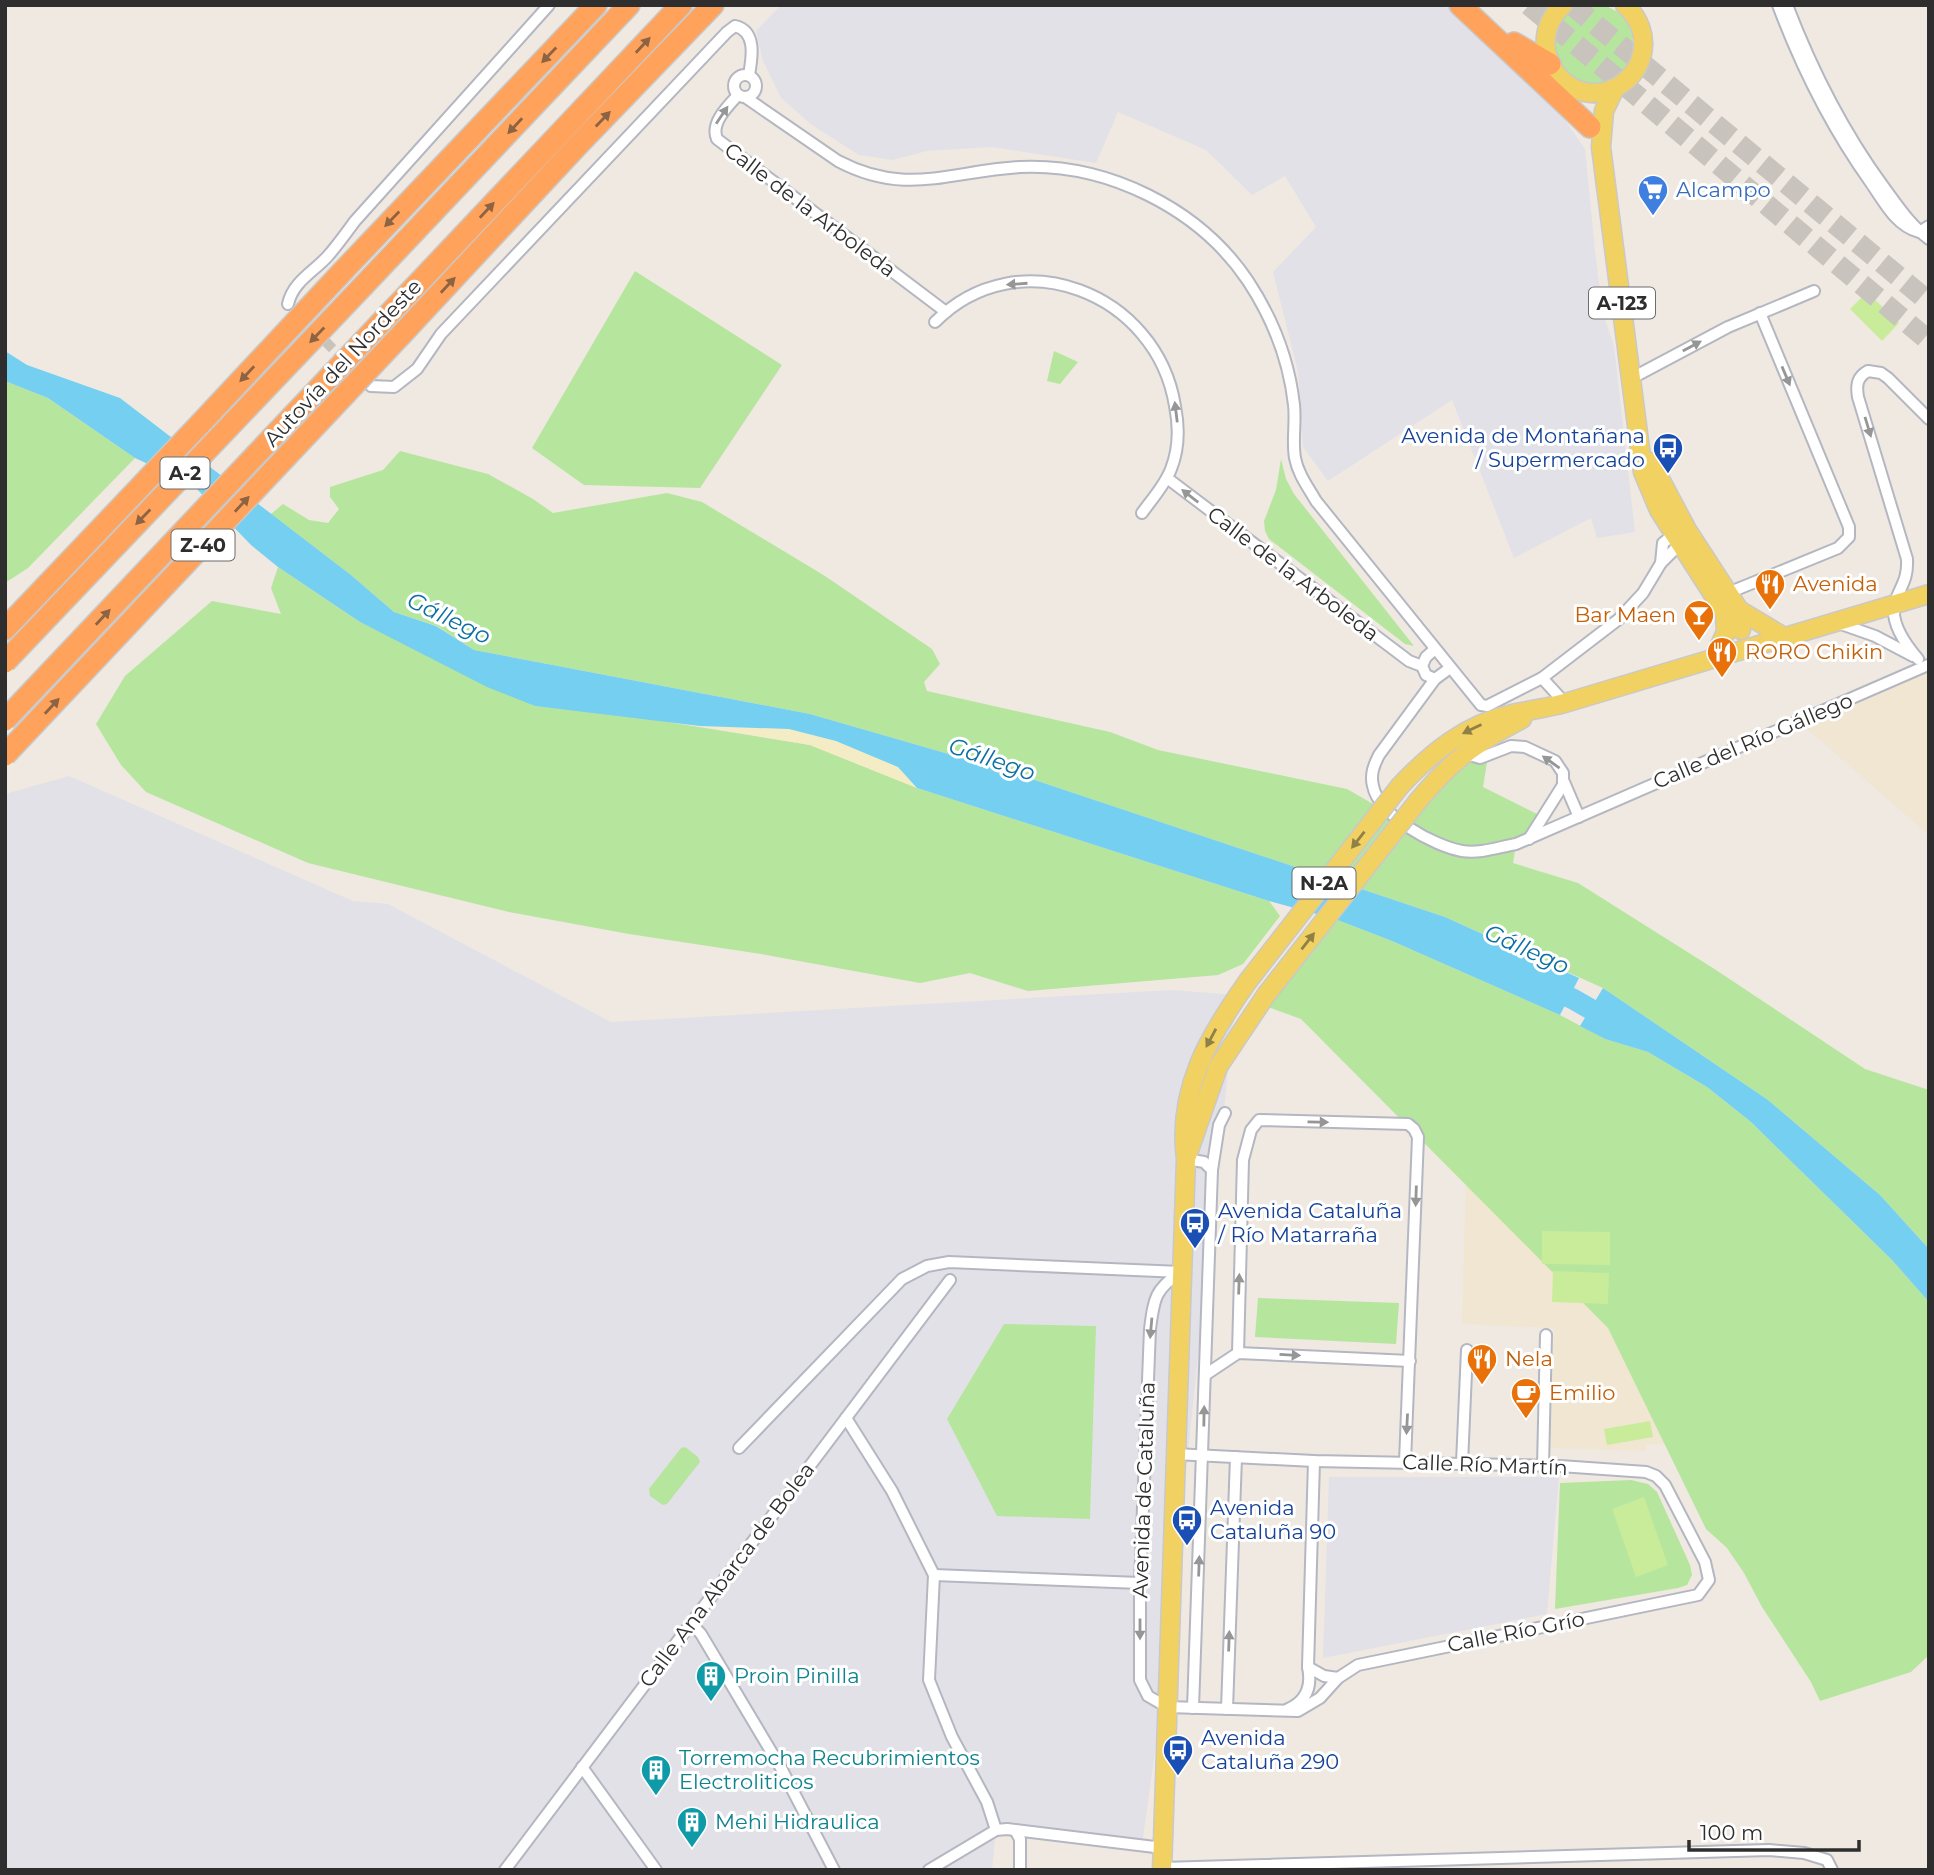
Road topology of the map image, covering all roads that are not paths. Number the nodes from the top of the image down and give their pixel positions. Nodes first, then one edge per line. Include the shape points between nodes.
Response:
1 (549, 5) edge
2 (596, 5) edge
3 (629, 5) edge
4 (681, 5) edge
5 (713, 5) edge
6 (1460, 5) edge
7 (1563, 5) edge
8 (1625, 5) edge
9 (1778, 5) edge
10 (1787, 5) edge
11 (1477, 20) junction
12 (1550, 64) junction
13 (749, 75) junction
14 (1567, 85) junction
15 (756, 86) junction
16 (1615, 88) junction
17 (741, 96) junction
18 (765, 109) junction
19 (1590, 127) junction
20 (1601, 147) junction
21 (1926, 233) edge
22 (1814, 291) dead end
23 (288, 304) dead end
24 (946, 312) junction
25 (1760, 313) junction
26 (936, 322) dead end
27 (1632, 378) junction
28 (371, 386) dead end
29 (1929, 419) edge
30 (1167, 478) junction
31 (1142, 513) dead end
32 (1682, 541) junction
33 (1661, 563) junction
34 (1728, 593) junction
35 (1929, 594) edge
36 (1894, 604) junction
37 (1735, 617) junction
38 (1835, 622) junction
39 (5, 629) edge
40 (1784, 637) junction
41 (1747, 648) junction
42 (1435, 649) junction
43 (1714, 658) junction
44 (5, 662) edge
45 (1925, 663) edge
46 (1422, 666) junction
47 (1450, 668) junction
48 (1542, 678) junction
49 (1435, 679) junction
50 (1565, 703) junction
51 (1537, 711) junction
52 (5, 720) edge
53 (1463, 753) junction
54 (5, 755) edge
55 (1564, 782) junction
56 (1578, 817) junction
57 (1529, 838) junction
58 (1224, 1113) dead end
59 (1186, 1159) junction
60 (1212, 1170) junction
61 (1181, 1272) junction
62 (950, 1279) dead end
63 (1546, 1335) dead end
64 (1467, 1350) dead end
65 (1238, 1353) junction
66 (1410, 1361) junction
67 (1205, 1375) junction
68 (846, 1418) junction
69 (738, 1448) dead end
70 (1175, 1454) junction
71 (1203, 1456) junction
72 (1236, 1457) junction
73 (1314, 1461) junction
74 (1405, 1462) junction
75 (1462, 1463) junction
76 (1543, 1466) junction
77 (934, 1575) junction
78 (1140, 1583) junction
79 (1698, 1595) joint
80 (691, 1623) junction
81 (1308, 1667) junction
82 (1311, 1681) junction
83 (1334, 1682) junction
84 (1167, 1707) junction
85 (1193, 1707) junction
86 (1227, 1709) junction
87 (1285, 1710) junction
88 (582, 1767) junction
89 (996, 1830) junction
90 (1020, 1833) junction
91 (1163, 1848) junction
92 (1829, 1865) edge
93 (1162, 1869) edge
94 (505, 1870) edge
95 (656, 1870) edge
96 (834, 1870) edge
97 (929, 1870) edge
98 (1020, 1870) edge

1 - 23 street via 326,258 304,276
2 -> 39 highway, bridge
3 -> 44 highway, Autovía del Nordeste / A-2, bridge
52 -> 4 highway, Autovía del Nordeste / A-2, bridge
54 -> 5 highway, Z-40, bridge
6 - 11 highway
7 - 12 main road via 1545,36
8 - 16 main road, A-123 via 1639,22 1643,51 1636,69
9 - 21 street via 1806,74 1843,143 1900,222
10 - 21 street via 1830,105 1877,178
11 - 12 highway
11 - 19 highway
12 - 14 main road, A-123
13 - 15 street
13 - 17 street, Calle de la Arboleda via 736,79 734,86
13 - 28 street via 750,40 735,26 441,334 416,369 394,387
14 - 16 main road via 1594,92
14 - 19 main road, A-123
15 - 17 street, Calle de la Arboleda via 751,95
15 - 18 street
16 - 20 main road, A-123 via 1604,111
17 - 18 street, Calle de la Arboleda
24 -> 17 street, Calle de la Arboleda via 717,139 716,125
18 - 42 street, Calle de la Arboleda via 838,162 877,177 924,180 1020,167 1080,173 1152,197 1208,236 1246,278 1275,330 1289,378 1295,458 1301,477
19 - 20 main road, A-123
20 - 27 main road, A-123
22 - 25 street
24 - 26 street
30 -> 24 street via 1177,438 1171,385 1153,345 1121,312 1085,292 1035,283 985,290
27 -> 25 street
25 -> 34 street via 1849,527 1849,537 1838,548
27 - 32 main road, A-123 via 1639,429
29 -> 36 street via 1874,370 1859,379 1857,390 1908,559 1907,577
30 - 31 street
46 -> 30 street, Calle de la Arboleda via 1409,661
32 - 33 street
32 - 33 street via 1661,547
32 - 34 main road, A-123
32 - 37 main road, A-123
33 - 48 street via 1643,593 1619,619
34 - 37 main road, A-123
35 - 36 main road
36 - 38 main road
36 - 45 street via 1900,632
37 - 40 main road, A-123
37 - 41 main road, A-123
37 - 43 main road
38 - 40 main road
38 - 45 street via 1875,636
40 - 41 main road
41 - 43 main road
42 - 46 street
42 - 47 street, Calle de la Arboleda
43 - 50 main road
45 - 56 street, Calle del Río Gállego
46 - 49 street, Calle de la Arboleda via 1426,675
47 - 48 street, Calle de la Arboleda via 1484,706
47 - 49 street, Calle del Río Gállego
48 - 50 street
49 - 57 street, Calle del Río Gállego via 1373,767 1377,797 1411,830 1448,848 1475,852
50 - 51 main road
51 - 53 main road
51 -> 59 main road, Avenida de Cataluña / N-2A, bridge via 1511,714 1468,730 1433,753 1400,786 1248,981 1217,1028 1190,1088 1183,1133
55 -> 53 street via 1555,761 1518,745 1480,758
59 -> 53 main road, Avenida de Cataluña / N-2A, bridge via 1218,1067 1242,1028 1418,801
55 - 56 street
55 - 57 street
56 - 57 street, Calle del Río Gállego
58 - 60 street
59 - 60 street via 1204,1162
59 - 61 main road, Avenida de Cataluña
60 - 67 street
61 - 69 street via 949,1262 927,1266 902,1279
61 - 70 main road, Avenida de Cataluña
61 -> 78 street, Avenida de Cataluña via 1160,1287 1153,1306
62 - 68 street, Calle Ana Abarca de Bolea
63 - 76 street
64 - 75 street
65 -> 66 street
65 -> 66 street via 1243,1160 1251,1130 1259,1120 1408,1124 1418,1137
65 - 67 street
66 -> 74 street
71 -> 67 street
68 - 77 street via 892,1491
68 - 80 street, Calle Ana Abarca de Bolea
70 - 71 street, Calle Río Martín
70 - 84 main road, Avenida de Cataluña
71 - 72 street, Calle Río Martín
85 -> 71 street
72 - 73 street, Calle Río Martín
86 -> 72 street
73 - 74 street, Calle Río Martín
73 - 81 street
74 - 75 street, Calle Río Martín
75 - 76 street, Calle Río Martín
76 - 79 street, Calle Río Martín via 1639,1471 1661,1480 1705,1562 1709,1580
77 - 78 street
77 - 89 street via 929,1680
78 -> 84 street, Avenida de Cataluña via 1140,1680 1149,1696
79 - 83 street, Calle Río Grío via 1366,1662
80 - 88 street, Calle Ana Abarca de Bolea
80 - 96 street via 781,1768
81 - 82 street
81 - 83 street
82 - 83 street via 1325,1686
82 - 87 street via 1296,1706
83 - 87 street, Calle Río Grío via 1303,1709
84 - 85 street, Calle Río Grío
84 - 91 main road, Avenida de Cataluña
85 - 86 street, Calle Río Grío
86 - 87 street, Calle Río Grío
88 - 94 street, Calle Ana Abarca de Bolea
88 - 95 street
89 - 90 street
89 - 97 street
90 - 91 street
90 - 98 street
91 - 93 main road, Avenida de Cataluña
92 - 93 street via 1804,1853 1769,1850

